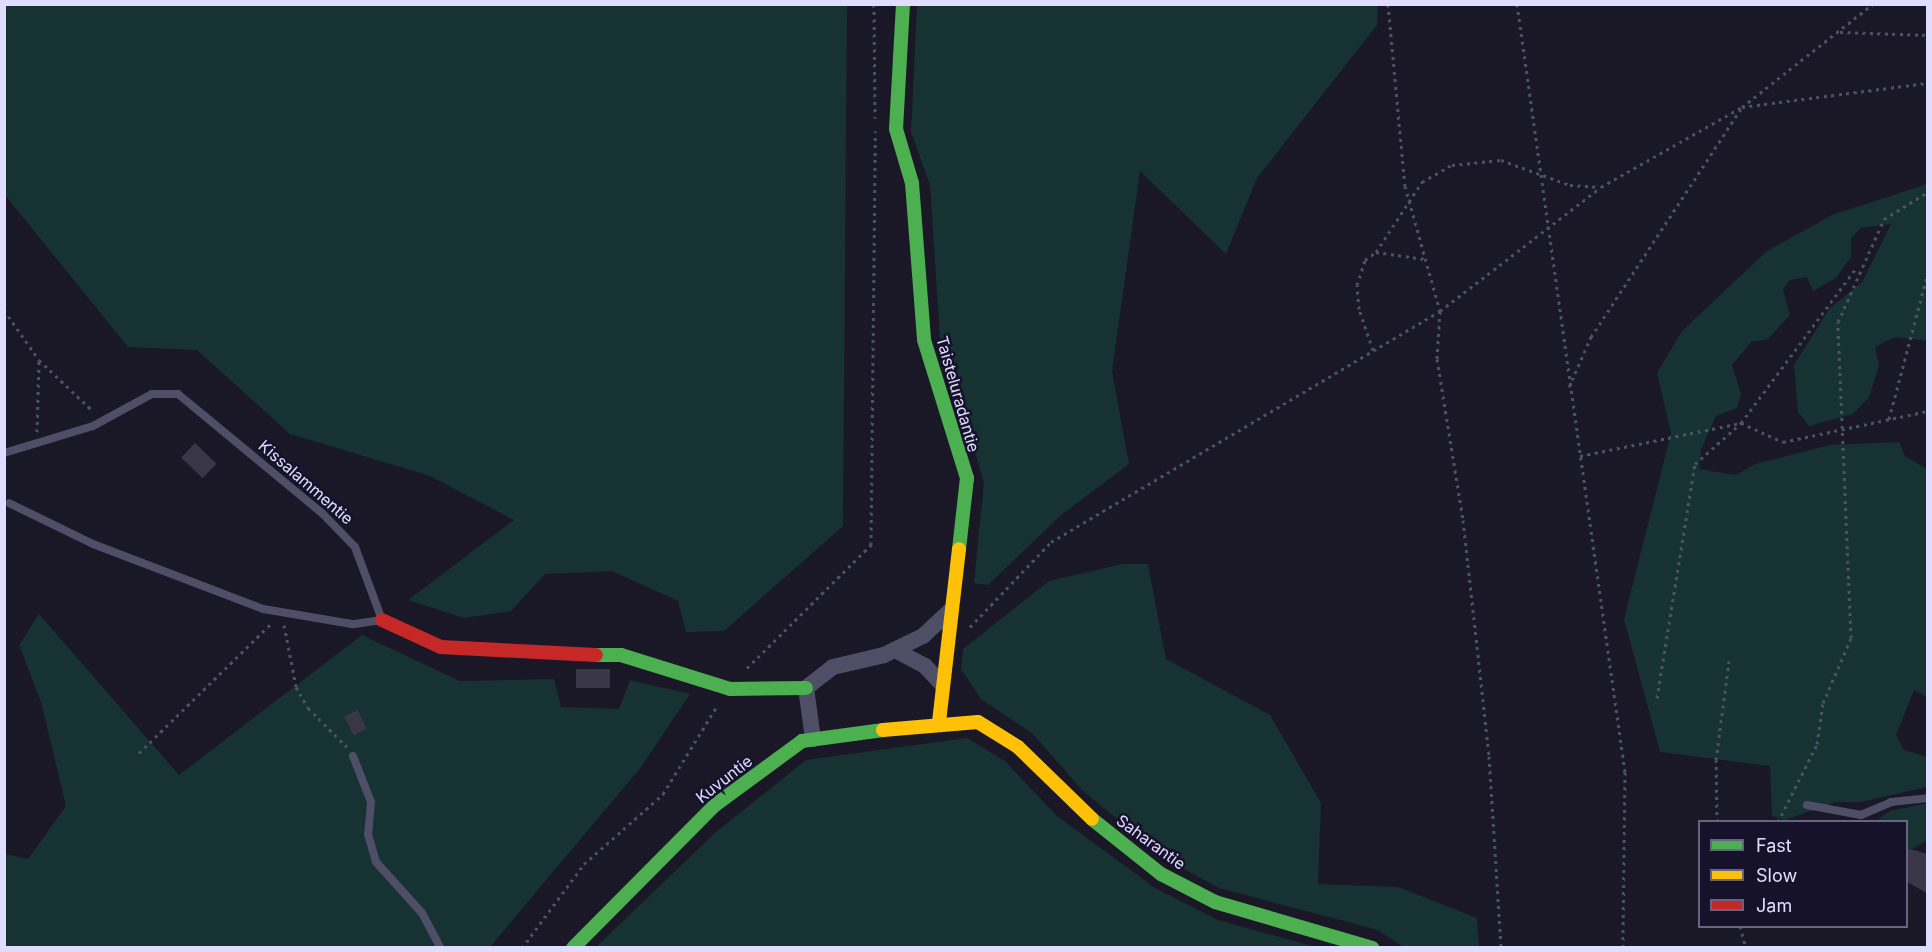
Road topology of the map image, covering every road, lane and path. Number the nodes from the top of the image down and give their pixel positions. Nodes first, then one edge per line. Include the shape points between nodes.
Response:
1 (874, 4) edge
2 (903, 4) edge
3 (1388, 4) edge
4 (1517, 4) edge
5 (1873, 4) edge
6 (1840, 32) junction
7 (1928, 34) edge
8 (1928, 83) edge
9 (1742, 107) junction
10 (1542, 171) junction
11 (1601, 187) junction
12 (1928, 192) edge
13 (1411, 206) junction
14 (1550, 227) junction
15 (1376, 252) junction
16 (1425, 260) junction
17 (1859, 265) junction
18 (1928, 272) edge
19 (4, 310) edge
20 (1440, 311) junction
21 (1373, 351) junction
22 (39, 360) junction
23 (1569, 387) junction
24 (1928, 411) edge
25 (108, 418) junction
26 (1888, 419) junction
27 (1741, 423) junction
28 (1845, 429) junction
29 (35, 443) junction
30 (4, 453) edge
31 (1580, 456) junction
32 (9, 503) dead end
33 (951, 610) junction
34 (283, 613) junction
35 (382, 620) junction
36 (945, 644) junction
37 (895, 650) junction
38 (1729, 660) dead end
39 (942, 684) junction
40 (806, 688) junction
41 (730, 689) junction
42 (1657, 698) dead end
43 (939, 722) junction
44 (813, 739) junction
45 (139, 753) dead end
46 (353, 756) joint
47 (1928, 798) edge
48 (1807, 805) dead end
49 (1717, 820) edge
50 (1779, 820) edge
51 (1740, 928) edge
52 (441, 948) edge
53 (522, 948) edge
54 (573, 948) edge
55 (1372, 948) edge
56 (1501, 948) edge
57 (1623, 948) edge
58 (1746, 948) edge

1 - 41 path via 871,545 817,593
2 - 33 street, Taisteluradantie via 896,129 912,183 924,340 967,478
3 - 13 path
4 - 10 path
5 - 6 path
6 - 7 path
6 - 9 path
8 - 9 path
9 - 11 path
9 - 23 path via 1591,337
10 - 11 path via 1570,185
10 - 13 path via 1501,160 1452,165 1422,182
10 - 14 path
11 - 14 path
12 - 17 path via 1884,219
13 - 15 path
13 - 16 path
14 - 20 path
14 - 23 path
15 - 16 path
15 - 21 path via 1365,260 1358,285
16 - 20 path
17 - 27 path
17 - 28 path via 1838,322
18 - 26 path
19 - 22 path
20 - 21 path
20 - 56 path via 1437,359 1466,544 1489,756
21 - 36 path via 1051,542 973,625
22 - 25 path via 81,405
22 - 29 path
23 - 31 path
24 - 26 path
25 - 29 lane, Kissalammentie
25 - 35 lane, Kissalammentie via 152,394 178,394 201,410 355,548
26 - 28 path
27 - 28 path via 1783,442
27 - 31 path
27 - 42 path via 1695,464
28 - 50 path via 1851,638 1823,703 1817,744
29 - 30 lane, Kissalammentie
31 - 57 path via 1605,601 1625,772
32 - 34 lane via 93,544
33 - 36 street, Taisteluradantie
33 - 37 street via 923,636
34 - 35 lane via 352,624
34 - 45 path
34 - 46 path via 296,687 308,708
35 - 41 street via 441,646 553,656 621,655
36 - 39 street, Taisteluradantie
37 - 39 street via 925,666
37 - 40 street via 833,667
38 - 49 path via 1716,760
39 - 43 street, Taisteluradantie
40 - 41 street
40 - 44 street
41 - 53 path via 663,794 584,864
43 - 44 street, Kuvuntie
43 - 55 street, Saharantie via 978,722 1018,747 1065,797 1161,874 1215,902
44 - 54 street, Kuvuntie via 802,741 715,805
46 - 52 lane via 371,802 368,834 376,862 422,913
47 - 48 lane via 1891,802 1861,815
51 - 58 path

